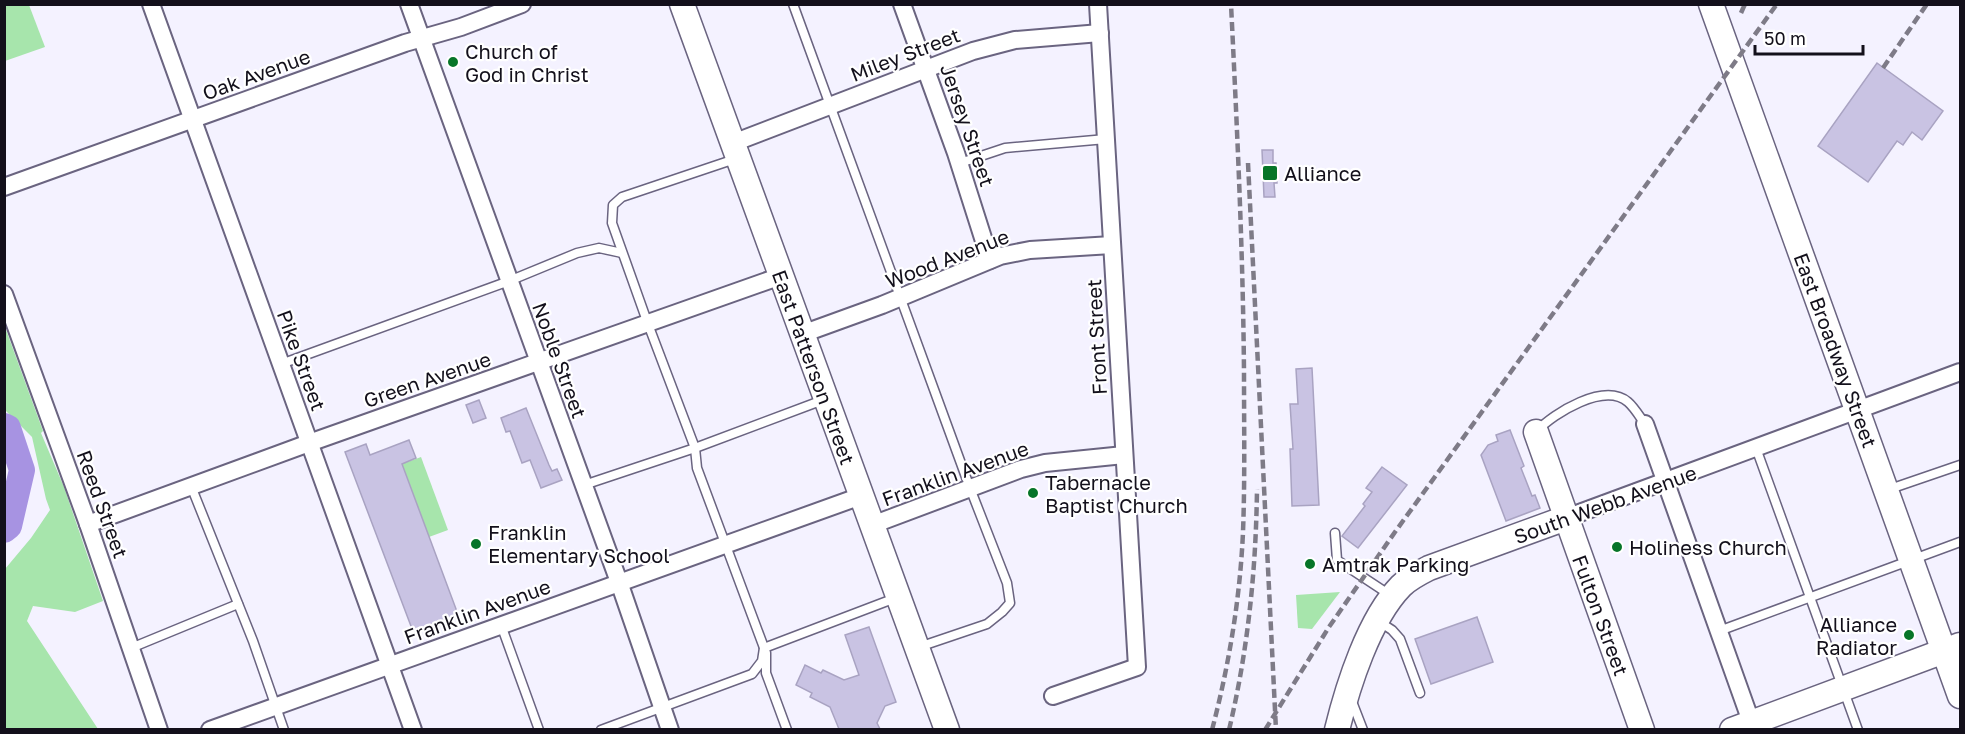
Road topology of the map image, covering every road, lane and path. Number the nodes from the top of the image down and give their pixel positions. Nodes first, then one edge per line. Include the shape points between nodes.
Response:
1 (152, 4) edge
2 (409, 4) edge
3 (522, 4) edge
4 (682, 4) edge
5 (793, 4) edge
6 (902, 4) edge
7 (1098, 4) edge
8 (1711, 4) edge
9 (1100, 33) junction
10 (421, 38) junction
11 (925, 68) junction
12 (829, 105) junction
13 (192, 119) junction
14 (1106, 139) junction
15 (735, 150) junction
16 (960, 163) junction
17 (4, 187) edge
18 (1112, 245) junction
19 (622, 253) junction
20 (990, 260) junction
21 (781, 276) junction
22 (509, 281) junction
23 (4, 294) edge
24 (901, 297) junction
25 (648, 324) junction
26 (802, 334) junction
27 (280, 363) junction
28 (539, 363) junction
29 (1959, 376) edge
30 (826, 399) junction
31 (1858, 410) junction
32 (1645, 424) joint
33 (1536, 432) joint
34 (309, 443) junction
35 (695, 448) junction
36 (1756, 448) junction
37 (1124, 456) junction
38 (1960, 465) edge
39 (1666, 481) junction
40 (584, 485) junction
41 (191, 486) junction
42 (970, 488) junction
43 (1887, 490) junction
44 (861, 496) junction
45 (1566, 518) junction
46 (88, 524) junction
47 (872, 525) junction
48 (1335, 533) dead end
49 (1960, 542) edge
50 (727, 544) junction
51 (1912, 560) junction
52 (619, 582) junction
53 (898, 596) junction
54 (1393, 597) junction
55 (1810, 597) junction
56 (238, 604) junction
57 (1378, 620) junction
58 (501, 625) junction
59 (1719, 631) junction
60 (916, 647) junction
61 (131, 648) junction
62 (764, 648) junction
63 (1952, 648) edge
64 (390, 665) junction
65 (1844, 688) junction
66 (1348, 690) junction
67 (1420, 693) dead end
68 (1053, 696) dead end
69 (1960, 696) edge
70 (275, 706) junction
71 (662, 706) junction
72 (1745, 727) edge
73 (159, 729) edge
74 (210, 729) edge
75 (284, 729) edge
76 (413, 729) edge
77 (539, 729) edge
78 (601, 729) edge
79 (670, 729) edge
80 (787, 729) edge
81 (947, 729) edge
82 (1337, 729) edge
83 (1363, 729) edge
84 (1642, 729) edge
85 (1858, 729) edge

1 - 13 street, Pike Street
2 - 10 street, Noble Street
3 - 10 street, Oak Avenue
4 - 15 street, East Patterson Street
5 - 12 lane
6 - 11 street, Jersey Street
7 - 9 street, Front Street
8 - 31 street, East Broadway Street
9 - 11 street, Miley Street via 994,44
9 - 14 street, Front Street
10 - 13 street, Oak Avenue
10 - 22 street, Noble Street
11 - 12 street, Miley Street
11 - 16 street, Jersey Street
12 - 15 street, Miley Street
12 - 24 lane
13 - 17 street, Oak Avenue
13 - 27 street, Pike Street
14 - 16 lane via 1005,148
14 - 18 street, Front Street
15 - 19 lane via 622,197 613,206 612,223
15 - 21 street, East Patterson Street
16 - 20 street, Jersey Street
18 - 20 street, Wood Avenue via 1030,250
18 - 37 street, Front Street
19 - 22 lane via 599,248 577,252
19 - 25 lane
20 - 24 street, Wood Avenue
21 - 25 street, Green Avenue
21 - 26 street, East Patterson Street
22 - 27 lane
22 - 28 street, Noble Street
23 - 46 street, Reed Street
24 - 26 street, Wood Avenue
24 - 42 lane
25 - 28 street, Green Avenue
25 - 35 lane
26 - 30 street, East Patterson Street
27 - 34 street, Pike Street
28 - 34 street, Green Avenue
28 - 40 street, Noble Street
29 - 31 street, South Webb Avenue
30 - 35 lane
30 - 44 street, East Patterson Street
31 - 36 street, South Webb Avenue
31 - 43 street, East Broadway Street
32 - 33 lane via 1627,401 1610,394 1559,412
32 - 39 street
33 - 45 street, Fulton Street
34 - 41 street, Green Avenue
34 - 64 street, Pike Street
35 - 40 lane
35 - 50 lane via 698,468
36 - 39 street, South Webb Avenue
36 - 55 lane
37 - 42 street, Franklin Avenue via 1045,463
37 - 68 street, Front Street via 1137,667
38 - 43 lane
39 - 45 street, South Webb Avenue
39 - 59 street
40 - 52 street, Noble Street
41 - 46 street, Green Avenue
41 - 56 lane
42 - 47 street, Franklin Avenue
42 - 60 lane via 1010,603 987,624
43 - 51 street, East Broadway Street
44 - 47 street, East Patterson Street
44 - 50 street, Franklin Avenue
45 - 54 street, South Webb Avenue via 1428,568 1410,578
45 - 84 street, Fulton Street
46 - 61 street, Reed Street
47 - 53 street, East Patterson Street
48 - 54 lane via 1337,560
49 - 51 lane
50 - 52 street, Franklin Avenue
50 - 62 lane
51 - 55 lane
51 - 63 street, East Broadway Street
52 - 58 street, Franklin Avenue
52 - 71 street, Noble Street
53 - 60 street, East Patterson Street
53 - 62 lane
54 - 57 street, South Webb Avenue
55 - 59 lane
55 - 65 lane
56 - 61 lane
56 - 70 lane
57 - 66 street, South Webb Avenue
57 - 67 lane via 1400,639
58 - 64 street, Franklin Avenue
58 - 77 lane
59 - 72 street
60 - 81 street, East Patterson Street
61 - 73 street, Reed Street
62 - 71 lane via 762,662 752,674
62 - 80 lane via 766,673
63 - 65 street
63 - 69 street, East Broadway Street
64 - 70 street, Franklin Avenue
64 - 76 street, Pike Street
65 - 72 street
65 - 85 lane
66 - 82 street, South Webb Avenue
66 - 83 lane
70 - 74 street, Franklin Avenue
70 - 75 lane
71 - 78 lane
71 - 79 street, Noble Street

